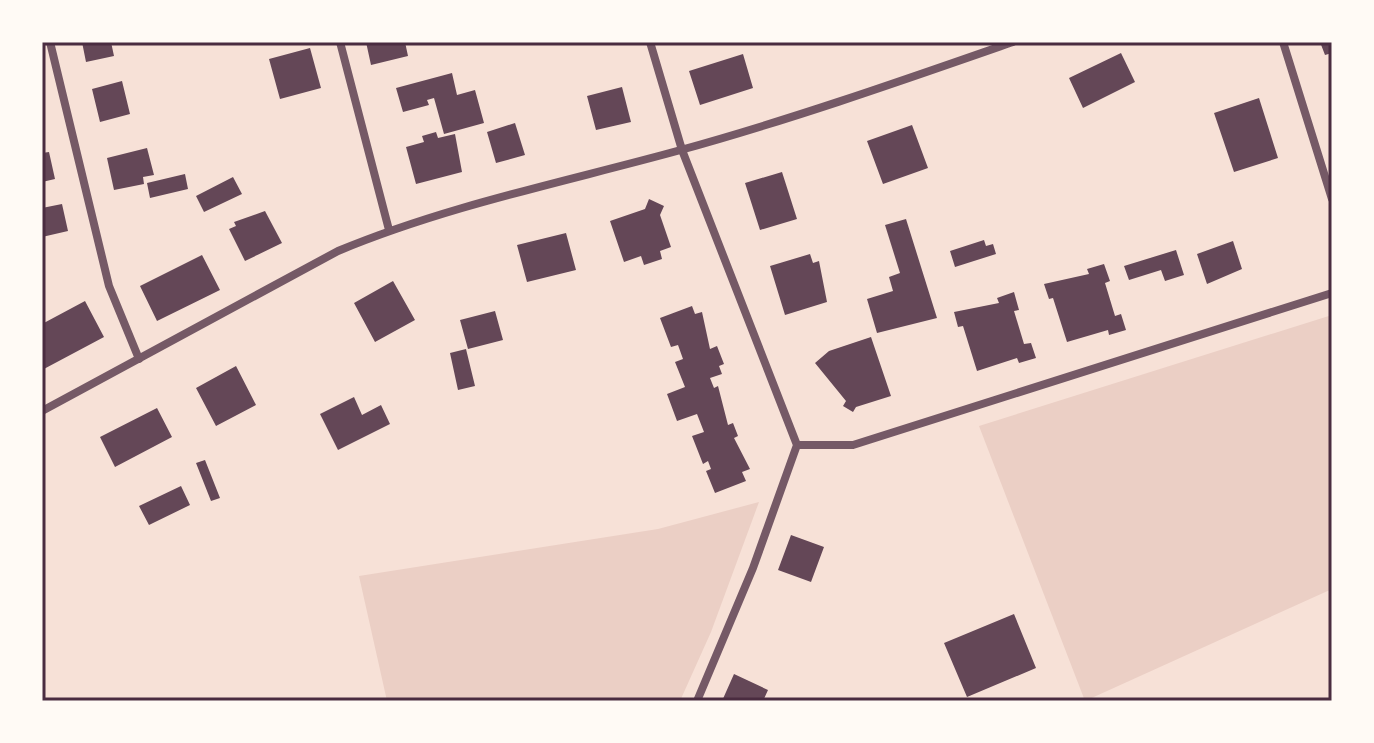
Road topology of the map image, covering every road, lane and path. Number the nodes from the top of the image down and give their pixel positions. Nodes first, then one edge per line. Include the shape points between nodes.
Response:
1 (50, 42) edge
2 (340, 42) edge
3 (650, 42) edge
4 (1013, 42) edge
5 (1283, 42) edge
6 (682, 150) junction
7 (1332, 199) edge
8 (389, 230) junction
9 (1332, 293) edge
10 (139, 359) junction
11 (42, 411) edge
12 (797, 445) junction
13 (697, 701) edge

1 - 10 street via 109,286
2 - 8 street
3 - 6 street
4 - 6 street
5 - 7 street
6 - 8 street
6 - 12 street
8 - 10 street via 338,251
9 - 12 street via 853,445
10 - 11 street
12 - 13 street

